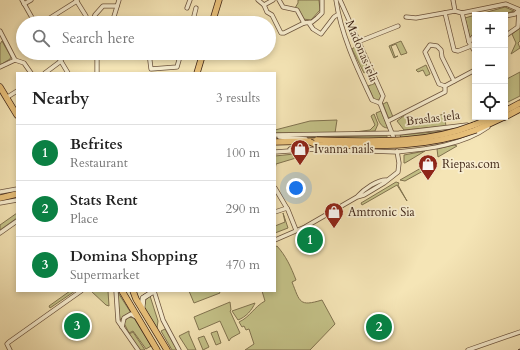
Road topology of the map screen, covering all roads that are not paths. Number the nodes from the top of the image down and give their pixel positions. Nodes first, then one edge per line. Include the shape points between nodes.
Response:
1 (31, 0) edge
2 (76, 0) edge
3 (119, 0) edge
4 (190, 0) edge
5 (219, 0) edge
6 (258, 0) edge
7 (273, 0) edge
8 (279, 0) edge
9 (322, 0) edge
10 (336, 0) edge
11 (340, 0) edge
12 (453, 0) edge
13 (23, 2) edge
14 (264, 5) junction
15 (117, 6) junction
16 (187, 8) dead end
17 (196, 8) dead end
18 (520, 10) edge
19 (456, 12) junction
20 (445, 13) junction
21 (462, 13) junction
22 (337, 15) junction
23 (508, 15) edge
24 (31, 16) edge
25 (52, 16) edge
26 (86, 16) edge
27 (95, 16) edge
28 (114, 16) edge
29 (193, 16) edge
30 (214, 16) edge
31 (273, 16) edge
32 (406, 17) dead end
33 (276, 23) edge
34 (304, 23) junction
35 (309, 23) junction
36 (398, 26) dead end
37 (0, 31) edge
38 (508, 34) edge
39 (472, 40) edge
40 (360, 41) junction
41 (470, 44) junction
42 (472, 48) edge
43 (15, 60) junction
44 (96, 60) edge
45 (150, 60) edge
46 (179, 60) edge
47 (201, 60) edge
48 (61, 61) joint
49 (0, 67) edge
50 (30, 72) edge
51 (46, 72) edge
52 (67, 72) edge
53 (97, 72) edge
54 (197, 72) edge
55 (472, 72) edge
56 (454, 81) junction
57 (445, 86) junction
58 (0, 87) edge
59 (16, 92) edge
60 (6, 98) junction
61 (380, 103) junction
62 (520, 103) edge
63 (508, 108) edge
64 (520, 109) edge
65 (16, 113) edge
66 (508, 115) edge
67 (494, 120) edge
68 (388, 121) junction
69 (483, 122) junction
70 (475, 128) junction
71 (393, 134) junction
72 (276, 136) edge
73 (276, 136) edge
74 (317, 140) junction
75 (276, 142) edge
76 (303, 142) junction
77 (310, 142) junction
78 (289, 150) junction
79 (276, 152) edge
80 (397, 152) junction
81 (16, 189) edge
82 (276, 190) edge
83 (0, 192) edge
84 (16, 194) edge
85 (0, 198) edge
86 (16, 200) edge
87 (0, 203) edge
88 (287, 208) junction
89 (276, 212) edge
90 (16, 222) edge
91 (296, 230) junction
92 (0, 233) edge
93 (276, 240) edge
94 (80, 292) edge
95 (116, 292) edge
96 (123, 292) edge
97 (133, 292) edge
98 (152, 292) edge
99 (154, 292) edge
100 (142, 310) junction
101 (139, 321) junction
102 (123, 328) junction
103 (520, 332) edge
104 (10, 350) edge
105 (138, 350) edge
106 (157, 350) edge
107 (167, 350) edge
108 (180, 350) edge
109 (468, 350) edge

1 - 13 street
2 - 25 street
2 - 26 street
3 - 15 street
4 - 16 street
5 - 30 main road
6 - 14 street
7 - 14 street
8 - 34 street via 283,7 297,10
9 - 35 street via 322,12
10 - 22 street, Madonas iela
11 - 40 street, Madonas iela
12 - 19 street
13 - 24 street
14 - 31 street
15 - 27 street via 103,6
15 - 28 street
17 - 29 street
18 - 21 street via 506,4
18 - 23 street
18 - 38 street via 518,27
19 - 20 street
19 - 21 street
20 - 32 street via 416,18
20 - 41 street via 454,50 458,51
21 - 41 street
22 - 35 street via 321,34
22 - 61 street, Madonas iela via 372,100
33 - 34 street via 281,32
34 - 35 street
36 - 40 street
37 - 43 street
39 - 41 street
40 - 61 street, Madonas iela via 383,96
41 - 42 street
43 - 49 street
43 - 50 street via 24,63
44 - 53 street
45 - 46 street via 151,69 177,67
47 - 54 main road
48 - 51 street
48 - 52 street
55 - 56 street
56 - 57 street
56 - 57 street via 442,58 441,50 434,45 427,47 425,52 439,84
57 - 68 street via 445,92
58 - 60 main road
59 - 60 street
60 - 65 main road
61 - 68 street, Madonas iela
62 - 63 main road
64 - 66 main road, Braslas iela
67 - 69 main road, Braslas iela
67 - 70 main road
67 - 80 street, Braslas iela via 480,132 459,141
68 - 71 street, Madonas iela
69 - 70 main road
69 - 71 street, Braslas iela via 448,129
70 - 74 main road, bridge via 411,140
70 - 77 main road, bridge via 443,140 412,145 318,145
71 - 72 street
71 - 80 street, Braslas iela
73 - 74 street
74 - 77 main road, bridge
75 - 76 main road
76 - 77 main road
76 - 78 street
78 - 79 street
78 - 80 street
80 - 91 street, Braslas iela via 398,172 364,195
81 - 83 street
82 - 88 street
84 - 85 main road
86 - 87 street
88 - 89 street
88 - 91 street
90 - 92 street
91 - 93 street, Braslas iela
94 - 104 street via 9,342 7,344
95 - 102 street via 118,319
96 - 101 main road
97 - 100 main road
98 - 100 street via 143,298
99 - 108 street via 163,320
100 - 107 main road
101 - 102 street via 134,315 127,316 122,323
101 - 106 main road
102 - 105 street
103 - 109 street

